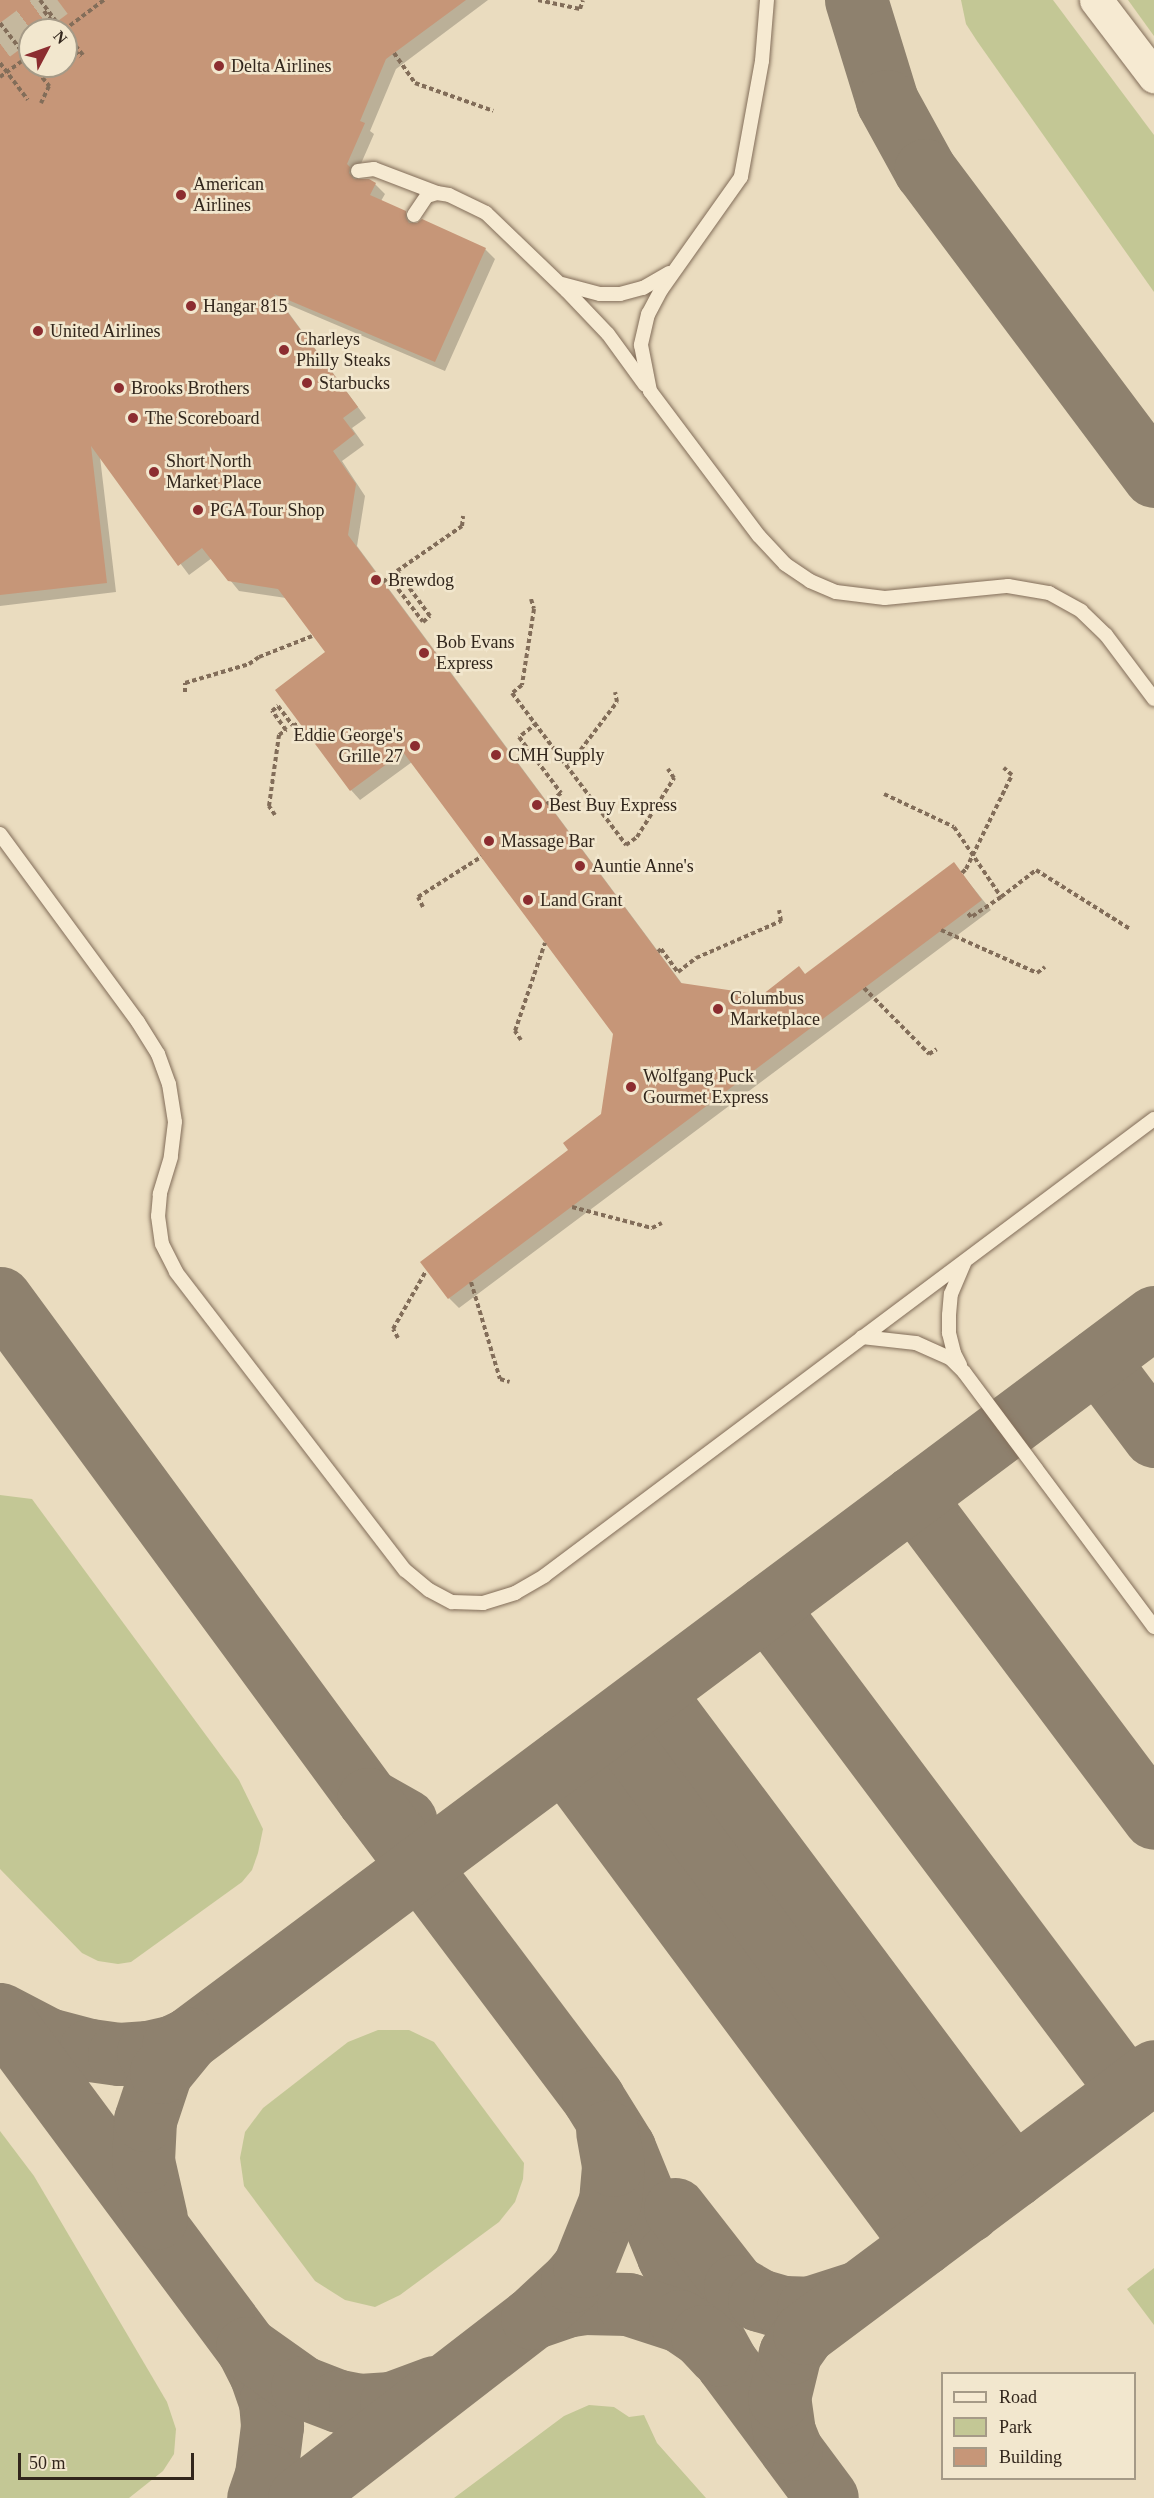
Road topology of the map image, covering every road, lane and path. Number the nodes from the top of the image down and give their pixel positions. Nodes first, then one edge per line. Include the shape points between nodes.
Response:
1 (40, 0) edge
2 (104, 0) edge
3 (538, 0) edge
4 (583, 0) edge
5 (767, 0) edge
6 (1096, 0) edge
7 (44, 11) dead end
8 (51, 18) edge
9 (53, 18) edge
10 (78, 20) edge
11 (0, 23) edge
12 (18, 46) edge
13 (394, 53) dead end
14 (0, 63) edge
15 (18, 64) edge
16 (7, 72) junction
17 (1154, 76) edge
18 (0, 77) edge
19 (43, 78) edge
20 (28, 100) dead end
21 (41, 103) dead end
22 (493, 111) dead end
23 (358, 171) dead end
24 (437, 193) junction
25 (414, 215) dead end
26 (680, 264) junction
27 (556, 282) junction
28 (650, 391) junction
29 (463, 516) dead end
30 (383, 582) dead end
31 (531, 599) dead end
32 (312, 636) dead end
33 (185, 692) dead end
34 (615, 692) dead end
35 (1154, 699) edge
36 (299, 723) dead end
37 (537, 723) junction
38 (567, 763) junction
39 (1004, 768) dead end
40 (668, 769) dead end
41 (884, 794) dead end
42 (547, 804) dead end
43 (275, 815) dead end
44 (0, 834) edge
45 (481, 857) dead end
46 (962, 873) dead end
47 (1001, 897) junction
48 (423, 907) dead end
49 (779, 910) dead end
50 (967, 912) dead end
51 (1130, 929) dead end
52 (941, 930) dead end
53 (545, 943) dead end
54 (658, 952) dead end
55 (1045, 967) dead end
56 (864, 988) dead end
57 (521, 1040) dead end
58 (937, 1049) dead end
59 (1154, 1119) edge
60 (572, 1207) dead end
61 (662, 1223) dead end
62 (966, 1260) junction
63 (426, 1271) dead end
64 (471, 1282) dead end
65 (862, 1337) junction
66 (398, 1338) dead end
67 (964, 1372) junction
68 (510, 1382) dead end
69 (1154, 1627) edge

1 - 9 path, bridge
2 - 10 path
3 - 4 path via 580,9
5 - 26 lane via 762,61 741,177
6 - 17 street
7 - 8 path
11 - 12 path, bridge
13 - 22 path via 415,83
14 - 16 path
15 - 16 path
16 - 18 path
16 - 20 path
19 - 21 path via 49,86
23 - 24 lane via 374,168
24 - 25 lane via 427,196
24 - 27 lane via 486,213
26 - 27 lane via 654,283 620,294 600,294
26 - 28 lane via 661,290 643,328 641,356
27 - 28 lane via 608,334
28 - 35 lane via 759,536 785,564 810,581 836,592 885,598 1008,586 1049,593 1081,611 1106,635
29 - 30 path via 462,526 398,571 430,616 423,622 390,577
31 - 37 path via 534,609 522,685 512,693
32 - 33 path via 249,664 185,683
34 - 38 path via 617,702
36 - 43 path via 293,726 278,706 272,711 285,730 279,735 269,806
37 - 38 path
37 - 42 path via 519,737 561,794
38 - 40 path via 626,845 637,837 674,778
39 - 46 path, bridge via 1012,775
41 - 47 path via 954,827
44 - 65 lane via 158,1054 169,1084 174,1122 158,1216 162,1244 176,1272 405,1570 429,1590 452,1602 483,1603 515,1593 544,1576
45 - 48 path via 418,897
47 - 50 path via 972,917
47 - 51 path via 1036,870
49 - 54 path via 781,921 696,958 678,972 661,949
52 - 55 path via 1037,974
53 - 57 path via 515,1031
56 - 58 path via 928,1054
59 - 62 lane
60 - 61 path via 652,1228
62 - 65 lane
62 - 67 lane via 951,1294 949,1315 954,1353
63 - 66 path via 393,1329
64 - 68 path via 500,1379
65 - 67 lane via 916,1343 950,1358
67 - 69 lane

